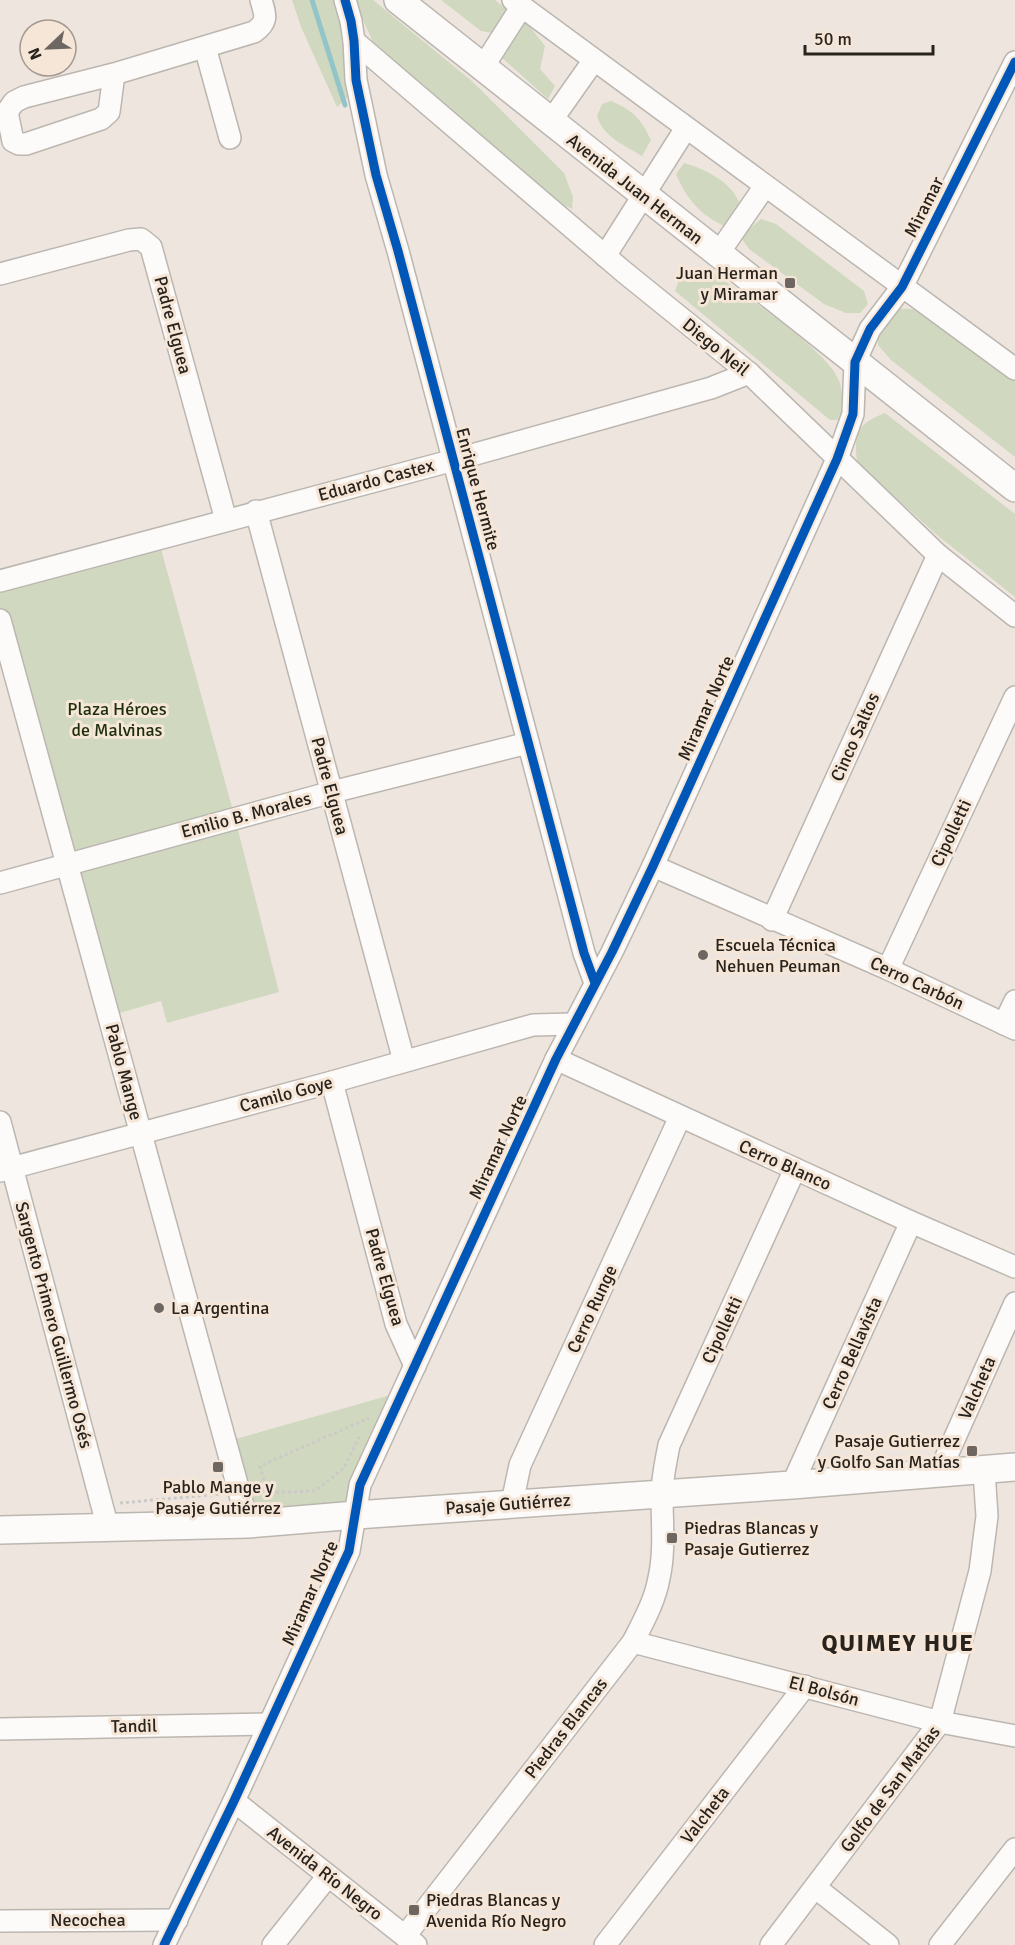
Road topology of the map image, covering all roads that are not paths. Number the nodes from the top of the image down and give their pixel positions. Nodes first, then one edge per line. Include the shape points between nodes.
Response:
1 (261, 0) edge
2 (345, 0) edge
3 (398, 0) edge
4 (517, 3) edge
5 (354, 41) junction
6 (205, 47) junction
7 (594, 60) junction
8 (1015, 62) edge
9 (483, 67) junction
10 (114, 75) junction
11 (551, 122) junction
12 (686, 128) junction
13 (230, 138) dead end
14 (765, 186) junction
15 (642, 194) junction
16 (718, 254) junction
17 (605, 256) junction
18 (0, 274) edge
19 (902, 287) junction
20 (855, 362) junction
21 (1015, 369) edge
22 (749, 373) junction
23 (837, 459) junction
24 (454, 460) junction
25 (1015, 488) edge
26 (256, 511) junction
27 (226, 520) junction
28 (938, 555) junction
29 (0, 581) edge
30 (1015, 616) edge
31 (0, 620) edge
32 (1015, 697) edge
33 (528, 743) junction
34 (332, 792) junction
35 (67, 865) junction
36 (653, 866) junction
37 (0, 883) edge
38 (772, 920) junction
39 (888, 969) junction
40 (595, 983) junction
41 (1015, 1001) edge
42 (573, 1024) junction
43 (1010, 1026) edge
44 (556, 1059) junction
45 (404, 1061) junction
46 (332, 1082) junction
47 (680, 1117) junction
48 (0, 1122) edge
49 (141, 1134) junction
50 (795, 1169) junction
51 (6, 1170) edge
52 (911, 1222) junction
53 (1015, 1267) edge
54 (1015, 1303) edge
55 (415, 1366) junction
56 (1015, 1467) edge
57 (984, 1471) junction
58 (939, 1473) junction
59 (792, 1485) junction
60 (662, 1494) junction
61 (512, 1503) junction
62 (356, 1515) junction
63 (105, 1516) junction
64 (248, 1524) junction
65 (0, 1530) edge
66 (633, 1642) junction
67 (805, 1686) junction
68 (940, 1722) junction
69 (269, 1724) junction
70 (0, 1729) edge
71 (1015, 1736) edge
72 (234, 1801) junction
73 (1015, 1849) edge
74 (328, 1876) junction
75 (816, 1888) junction
76 (177, 1920) junction
77 (0, 1921) edge
78 (411, 1941) edge
79 (164, 1945) edge
80 (273, 1945) edge
81 (605, 1945) edge
82 (771, 1945) edge
83 (888, 1945) edge
84 (940, 1945) edge

1 - 6 street via 265,14 262,26
2 - 5 street, Enrique Hermite
3 - 9 main road, Avenida Juan Herman
4 - 7 street
4 - 9 street
5 - 17 street, Diego Neil
5 - 24 street, Enrique Hermite via 356,80 376,175
6 - 10 street
6 - 13 street
7 - 11 street
7 - 12 street
8 - 19 street, Miramar
9 - 11 main road, Avenida Juan Herman
10 - 10 street via 14,102 8,112 13,141 26,144 101,119 109,112
11 - 15 main road, Avenida Juan Herman
12 - 14 street
12 - 15 street
14 - 16 street
14 - 19 street
15 - 16 main road, Avenida Juan Herman
15 - 17 street
16 - 20 main road, Avenida Juan Herman
17 - 22 street, Diego Neil
18 - 27 street, Padre Elguea via 129,240 141,239 151,247
19 - 20 street, Miramar via 870,329
19 - 21 street
20 - 23 street, Miramar Norte via 853,414
20 - 25 main road, Avenida Juan Herman
22 - 23 street, Diego Neil
22 - 24 street, Eduardo Castex via 711,388
23 - 28 street, Diego Neil
23 - 36 street, Miramar Norte
24 - 26 street, Eduardo Castex
24 - 33 street, Enrique Hermite
26 - 27 street, Eduardo Castex
26 - 34 street, Padre Elguea
27 - 29 street, Eduardo Castex
28 - 30 street, Diego Neil
28 - 38 street, Cinco Saltos
31 - 35 street, Pablo Mange
32 - 39 street, Cipolletti
33 - 34 street, Emilio B. Morales
33 - 40 street, Enrique Hermite
34 - 35 street, Emilio B. Morales
34 - 45 street, Padre Elguea
35 - 37 street, Emilio B. Morales
35 - 49 street, Pablo Mange
36 - 38 street, Cerro Carbón
36 - 40 street, Miramar Norte
38 - 39 street, Cerro Carbón
39 - 43 street, Cerro Carbón
40 - 42 street, Miramar Norte
41 - 43 street
42 - 44 street, Miramar Norte
42 - 45 street, Camilo Goye via 533,1024
44 - 47 street, Cerro Blanco
44 - 55 street, Miramar Norte
45 - 46 street, Camilo Goye
46 - 49 street, Camilo Goye
46 - 55 street, Padre Elguea via 396,1324
47 - 50 street, Cerro Blanco
47 - 61 street, Cerro Runge via 520,1465
48 - 51 street, Sargento Primero Guillermo Osés
49 - 51 street, Camilo Goye
49 - 64 street, Pablo Mange
50 - 52 street, Cerro Blanco
50 - 60 street, Cipolletti via 669,1445
51 - 63 street, Sargento Primero Guillermo Osés
52 - 53 street, Cerro Blanco
52 - 59 street, Cerro Bellavista
54 - 58 street, Valcheta
55 - 62 street, Miramar Norte via 360,1485
56 - 57 main road, Pasaje Gutiérrez
57 - 58 main road, Pasaje Gutiérrez
57 - 68 street, Golfo de San Matías via 987,1516 980,1571
58 - 59 main road, Pasaje Gutiérrez
59 - 60 main road, Pasaje Gutiérrez
60 - 61 main road, Pasaje Gutiérrez
60 - 66 street, Piedras Blancas via 659,1578 651,1606
61 - 62 main road, Pasaje Gutiérrez
62 - 64 main road, Pasaje Gutiérrez
62 - 69 street, Miramar Norte via 349,1551
63 - 64 main road, Pasaje Gutiérrez
63 - 65 main road, Pasaje Gutiérrez
66 - 67 street, El Bolsón
66 - 78 street, Piedras Blancas
67 - 68 street, El Bolsón
67 - 81 street, Valcheta
68 - 71 street, El Bolsón
68 - 75 street, Golfo de San Matías
69 - 70 street, Tandil
69 - 72 street, Miramar Norte
72 - 74 street, Avenida Río Negro
72 - 76 street, Miramar Norte
73 - 84 street
74 - 78 street, Avenida Río Negro
74 - 80 street
75 - 82 street, Golfo de San Matías
75 - 83 street
76 - 77 street, Necochea
76 - 79 street, Miramar Norte

